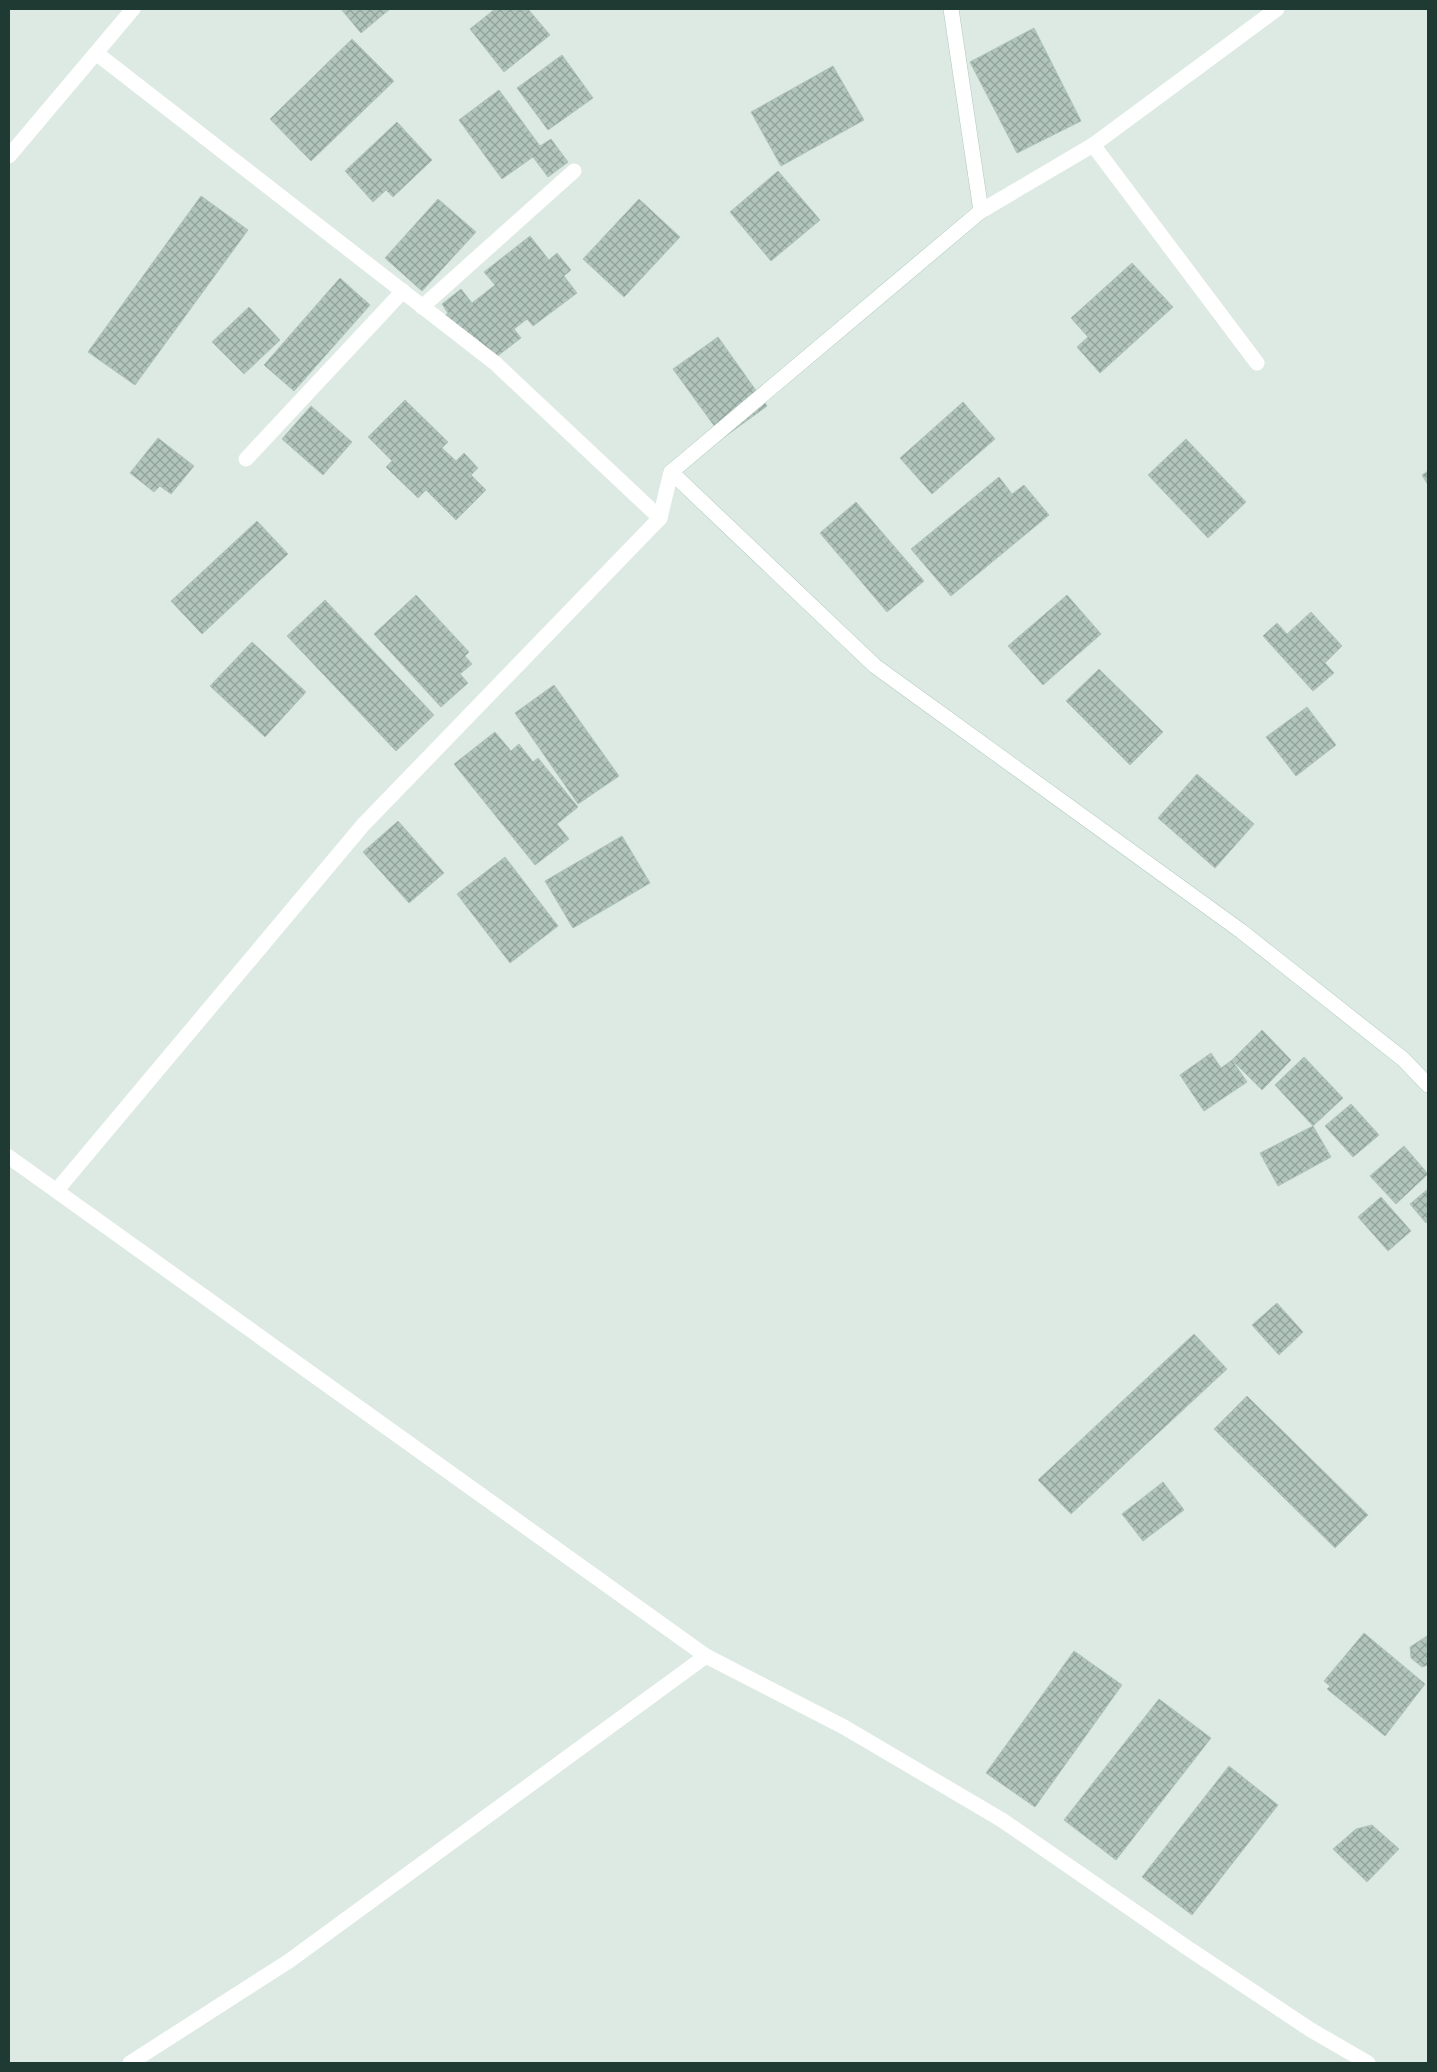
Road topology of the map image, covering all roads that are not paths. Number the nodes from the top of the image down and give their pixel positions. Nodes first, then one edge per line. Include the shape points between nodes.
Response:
1 (133, 9) edge
2 (951, 9) edge
3 (1277, 9) edge
4 (96, 53) junction
5 (1093, 145) junction
6 (9, 156) edge
7 (574, 171) dead end
8 (981, 211) junction
9 (403, 291) junction
10 (422, 307) junction
11 (1257, 364) dead end
12 (246, 460) dead end
13 (672, 472) junction
14 (660, 518) junction
15 (1403, 1059) junction
16 (1428, 1068) edge
17 (1428, 1085) edge
18 (9, 1157) edge
19 (57, 1190) junction
20 (706, 1656) junction
21 (149, 2058) edge
22 (130, 2063) edge
23 (1368, 2063) edge

1 - 4 street
2 - 8 street
3 - 5 street
4 - 6 street
4 - 9 street
5 - 8 street
5 - 11 street
7 - 10 street
8 - 13 street
9 - 10 street
9 - 12 street
10 - 14 street via 495,363
13 - 14 street
13 - 15 street via 875,666 1241,931
14 - 19 street via 363,825
15 - 16 street via 1423,1073
15 - 17 street
18 - 19 street
19 - 20 street
20 - 21 street via 289,1961
20 - 23 street via 844,1727 1002,1820 1311,2030
21 - 22 street

